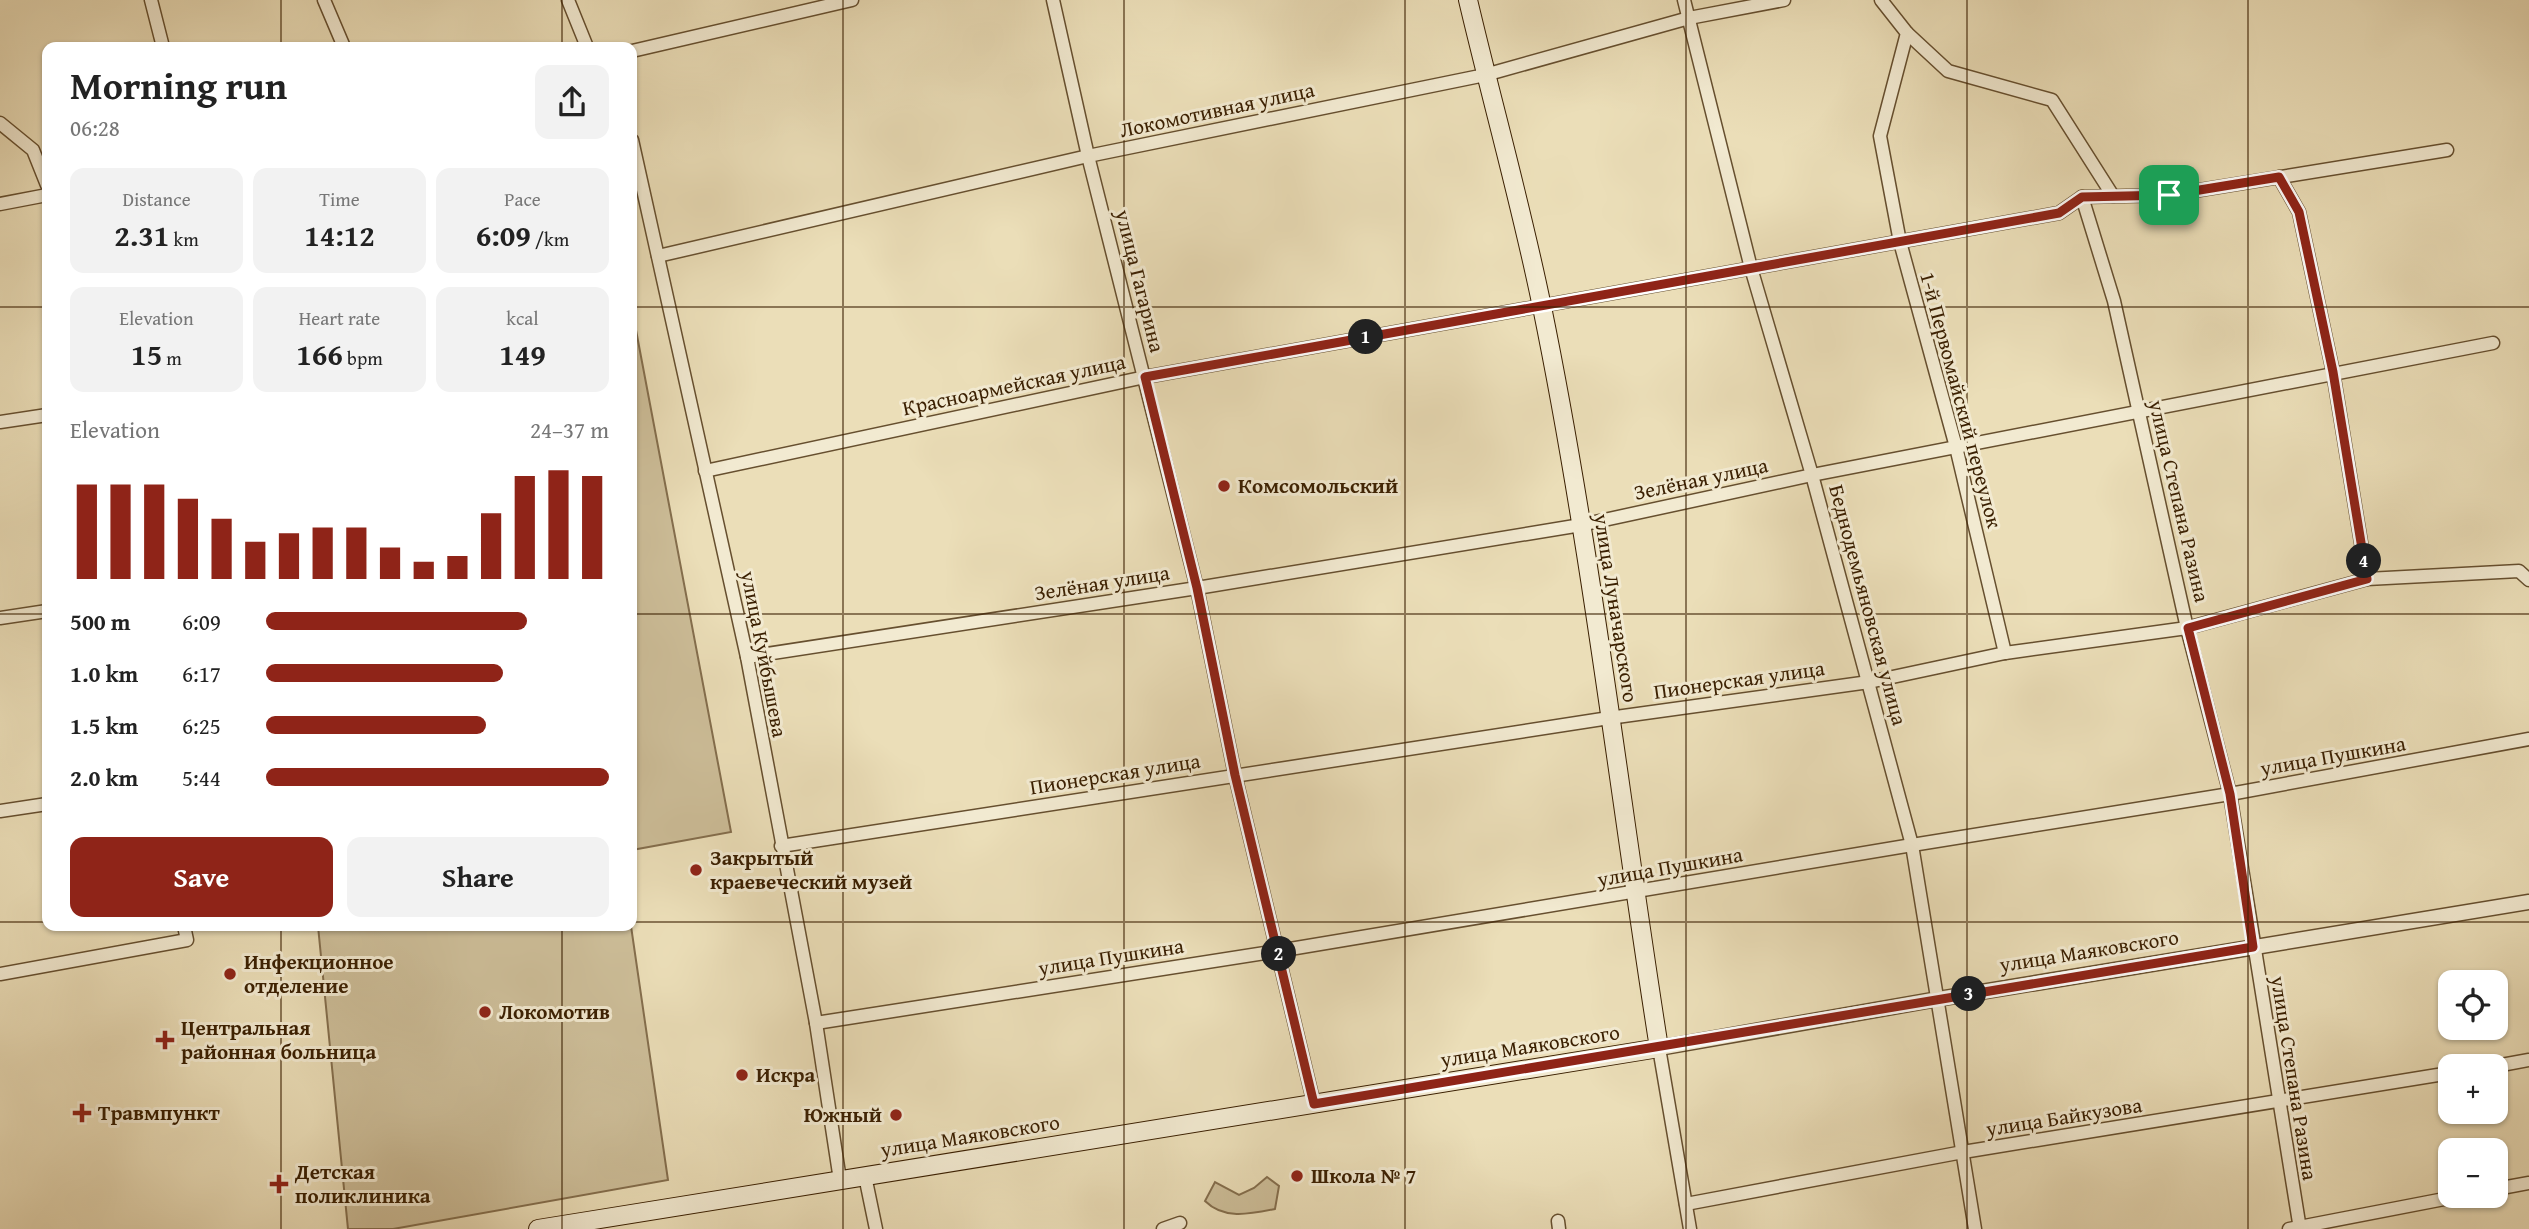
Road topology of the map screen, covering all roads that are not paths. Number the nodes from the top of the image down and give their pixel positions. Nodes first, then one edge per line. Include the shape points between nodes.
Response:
1 (150, 0) edge
2 (324, 0) edge
3 (568, 0) edge
4 (852, 0) edge
5 (1053, 0) edge
6 (1468, 0) edge
7 (1684, 0) edge
8 (1784, 0) edge
9 (1881, 0) edge
10 (1689, 18) junction
11 (1907, 33) junction
12 (162, 42) edge
13 (342, 42) edge
14 (585, 42) edge
15 (637, 50) edge
16 (1486, 75) junction
17 (0, 123) edge
18 (2447, 150) dead end
19 (1088, 156) junction
20 (637, 163) edge
21 (42, 172) edge
22 (2279, 177) junction
23 (42, 196) edge
24 (2113, 196) junction
25 (2082, 197) junction
26 (0, 204) edge
27 (1900, 242) junction
28 (657, 256) junction
29 (1751, 268) junction
30 (1541, 305) junction
31 (2493, 343) dead end
32 (2333, 372) junction
33 (1145, 377) junction
34 (2139, 411) junction
35 (42, 416) edge
36 (0, 422) edge
37 (1956, 447) junction
38 (705, 471) junction
39 (1812, 475) junction
40 (1581, 524) junction
41 (2367, 579) junction
42 (2529, 580) edge
43 (1197, 588) junction
44 (42, 612) edge
45 (0, 618) edge
46 (2188, 628) junction
47 (2005, 653) junction
48 (747, 657) junction
49 (1869, 682) junction
50 (1609, 718) junction
51 (2529, 739) edge
52 (1235, 775) junction
53 (2230, 794) junction
54 (42, 805) edge
55 (0, 811) edge
56 (1912, 845) junction
57 (781, 846) junction
58 (1635, 892) junction
59 (2529, 902) edge
60 (185, 931) edge
61 (2253, 947) junction
62 (1278, 951) junction
63 (0, 974) edge
64 (1938, 999) junction
65 (816, 1023) junction
66 (1659, 1048) junction
67 (2529, 1060) edge
68 (2508, 1064) edge
69 (2438, 1075) edge
70 (2278, 1102) junction
71 (1314, 1104) junction
72 (1963, 1152) junction
73 (865, 1175) junction
74 (840, 1180) junction
75 (2529, 1183) edge
76 (2508, 1187) edge
77 (2438, 1200) edge
78 (1686, 1204) junction
79 (1181, 1223) dead end
80 (2296, 1228) edge
81 (538, 1229) edge
82 (876, 1229) edge
83 (1163, 1229) edge
84 (1690, 1229) edge
85 (1975, 1229) edge

1 - 12 street
2 - 13 street
3 - 14 street
4 - 15 street
5 - 19 street, улица Гагарина
6 - 16 main road, улица Луначарского
7 - 10 street, Беднодемьяновская улица
8 - 10 street, Локомотивная улица
9 - 11 street
10 - 16 street, Локомотивная улица
10 - 29 street, Беднодемьяновская улица
11 - 24 street via 1948,71 2052,100
11 - 27 street, 1-й Первомайский переулок via 1880,136
16 - 19 street, Локомотивная улица
16 - 30 main road, улица Луначарского
17 - 21 street via 33,150
18 - 22 street, Красноармейская улица
19 - 28 street, Локомотивная улица
19 - 33 street, улица Гагарина
20 - 28 street, улица Куйбышева
22 - 24 street, Красноармейская улица via 2169,195
22 - 32 street via 2299,212
23 - 26 street
24 - 25 street, Красноармейская улица
25 - 27 street, Красноармейская улица via 2059,213
25 - 34 street, улица Степана Разина via 2114,301
27 - 29 street, Красноармейская улица
27 - 37 street, 1-й Первомайский переулок
28 - 38 street, улица Куйбышева
29 - 30 street, Красноармейская улица
29 - 39 street, Беднодемьяновская улица
30 - 33 street, Красноармейская улица
30 - 40 main road, улица Луначарского
31 - 32 street, Зелёная улица
32 - 34 street, Зелёная улица
32 - 41 street
33 - 38 street, Красноармейская улица
33 - 43 street, улица Гагарина
34 - 37 street, Зелёная улица
34 - 46 street, улица Степана Разина
35 - 36 street
37 - 39 street, Зелёная улица
37 - 47 street, 1-й Первомайский переулок
38 - 48 street, улица Куйбышева
39 - 40 street, Зелёная улица
39 - 49 street, Беднодемьяновская улица
40 - 43 street, Зелёная улица
40 - 50 main road, улица Луначарского
41 - 42 street, Пионерская улица via 2519,571
41 - 46 street, Пионерская улица
43 - 48 street, Зелёная улица
43 - 52 street, улица Гагарина
44 - 45 street
46 - 47 street, Пионерская улица
46 - 53 street, улица Степана Разина
47 - 49 street, Пионерская улица
48 - 57 street, улица Куйбышева
49 - 50 street, Пионерская улица
49 - 56 street, Беднодемьяновская улица
50 - 52 street, Пионерская улица
50 - 58 main road, улица Луначарского
51 - 53 street, улица Пушкина
52 - 57 street, Пионерская улица
52 - 62 street, улица Гагарина
53 - 56 street, улица Пушкина
53 - 61 street, улица Степана Разина
54 - 55 street
56 - 58 street, улица Пушкина
56 - 64 street, Беднодемьяновская улица
57 - 65 street, улица Куйбышева
58 - 62 street, улица Пушкина
58 - 66 main road, улица Луначарского
59 - 61 street, улица Маяковского
60 - 63 street via 187,940
61 - 64 street, улица Маяковского
61 - 70 street, улица Степана Разина
62 - 65 street, улица Пушкина
62 - 71 street, улица Гагарина
64 - 66 street, улица Маяковского
64 - 72 street, Беднодемьяновская улица
65 - 74 street, улица Куйбышева
66 - 71 main road, улица Маяковского
66 - 78 street, улица Луначарского
67 - 68 street
69 - 70 street, улица Байкузова
70 - 72 street, улица Байкузова
70 - 80 street, улица Степана Разина
71 - 73 main road, улица Маяковского
72 - 78 street, улица Байкузова
72 - 85 street, Беднодемьяновская улица
73 - 74 main road, улица Маяковского
73 - 82 street
74 - 81 main road, улица Маяковского
75 - 76 street
77 - 80 street
78 - 84 street, улица Луначарского
79 - 83 street

